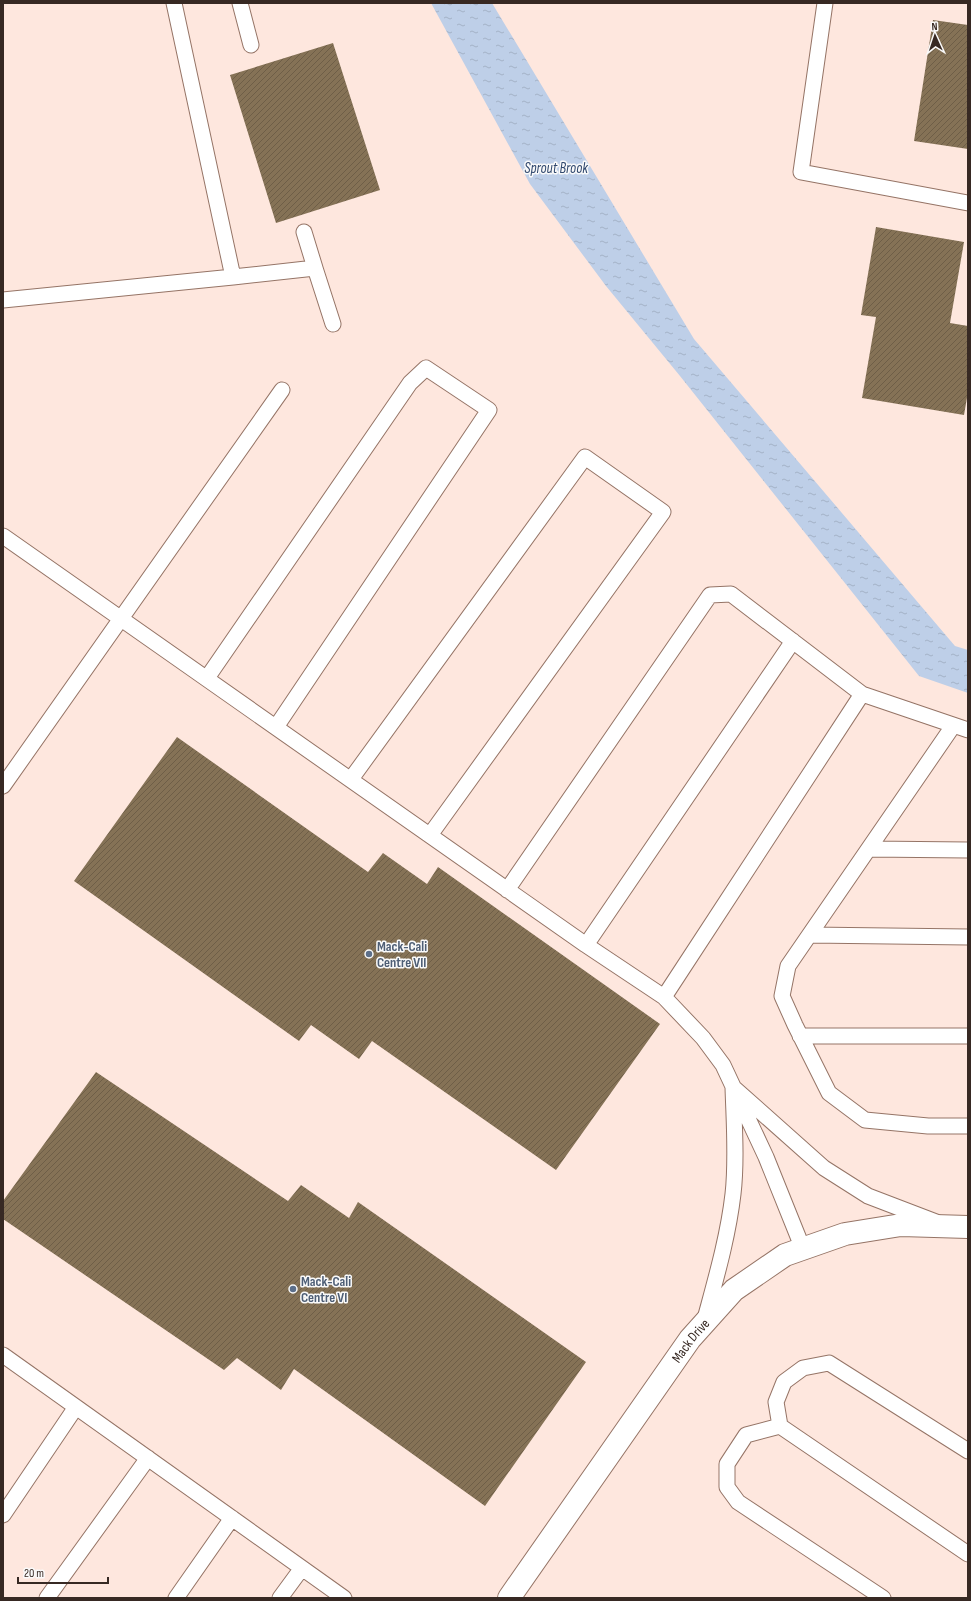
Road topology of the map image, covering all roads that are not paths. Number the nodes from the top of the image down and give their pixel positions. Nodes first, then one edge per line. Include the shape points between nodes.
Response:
1 (174, 3) edge
2 (240, 3) edge
3 (825, 3) edge
4 (251, 45) dead end
5 (968, 203) edge
6 (304, 232) dead end
7 (315, 268) junction
8 (234, 277) junction
9 (3, 300) edge
10 (333, 324) dead end
11 (282, 390) dead end
12 (3, 536) edge
13 (121, 618) junction
14 (792, 641) junction
15 (207, 678) junction
16 (862, 694) junction
17 (953, 726) junction
18 (276, 727) junction
19 (968, 730) edge
20 (351, 779) junction
21 (3, 786) edge
22 (430, 835) junction
23 (869, 849) junction
24 (968, 850) edge
25 (507, 890) junction
26 (810, 935) junction
27 (968, 937) edge
28 (586, 945) junction
29 (664, 997) junction
30 (800, 1036) junction
31 (968, 1036) edge
32 (733, 1087) junction
33 (968, 1126) edge
34 (959, 1227) edge
35 (803, 1249) junction
36 (703, 1325) junction
37 (3, 1355) edge
38 (76, 1407) junction
39 (780, 1426) junction
40 (968, 1451) edge
41 (148, 1458) junction
42 (3, 1515) edge
43 (232, 1518) junction
44 (968, 1554) edge
45 (302, 1568) junction
46 (47, 1598) edge
47 (176, 1598) edge
48 (280, 1598) edge
49 (344, 1598) edge
50 (509, 1598) edge
51 (883, 1598) edge

1 - 8 lane
2 - 4 lane
3 - 5 lane via 801,172
6 - 7 lane
7 - 8 lane
7 - 10 lane
8 - 9 lane
11 - 13 lane
12 - 13 lane
13 - 15 lane
13 - 21 lane
14 - 16 lane
14 - 25 lane via 731,594 710,594
14 - 28 lane
15 - 18 lane
15 - 18 lane via 410,383 426,368 489,410
16 - 17 lane
16 - 29 lane
17 - 19 lane
17 - 23 lane
18 - 20 lane
20 - 22 lane
20 - 22 lane via 585,457 663,512
22 - 25 lane
23 - 24 lane
23 - 26 lane
25 - 28 lane
26 - 27 lane
26 - 30 lane via 788,966 782,996
28 - 29 lane
29 - 32 lane via 703,1038 723,1065
30 - 31 lane
30 - 33 lane via 829,1093 865,1120 928,1126
32 - 34 lane via 824,1168 868,1196
32 - 35 lane via 766,1157
32 - 36 lane via 733,1193 724,1250
34 - 35 street, Mack Drive via 901,1225 845,1234
35 - 36 street, Mack Drive via 785,1255 734,1290
36 - 50 street, Mack Drive via 690,1339
37 - 38 lane
38 - 41 lane
38 - 42 lane
39 - 40 lane via 776,1402 784,1382 803,1368 829,1363
39 - 44 lane
39 - 51 lane via 746,1435 727,1464 727,1487 738,1502
41 - 43 lane
41 - 46 lane
43 - 45 lane
43 - 47 lane
45 - 48 lane
45 - 49 lane

